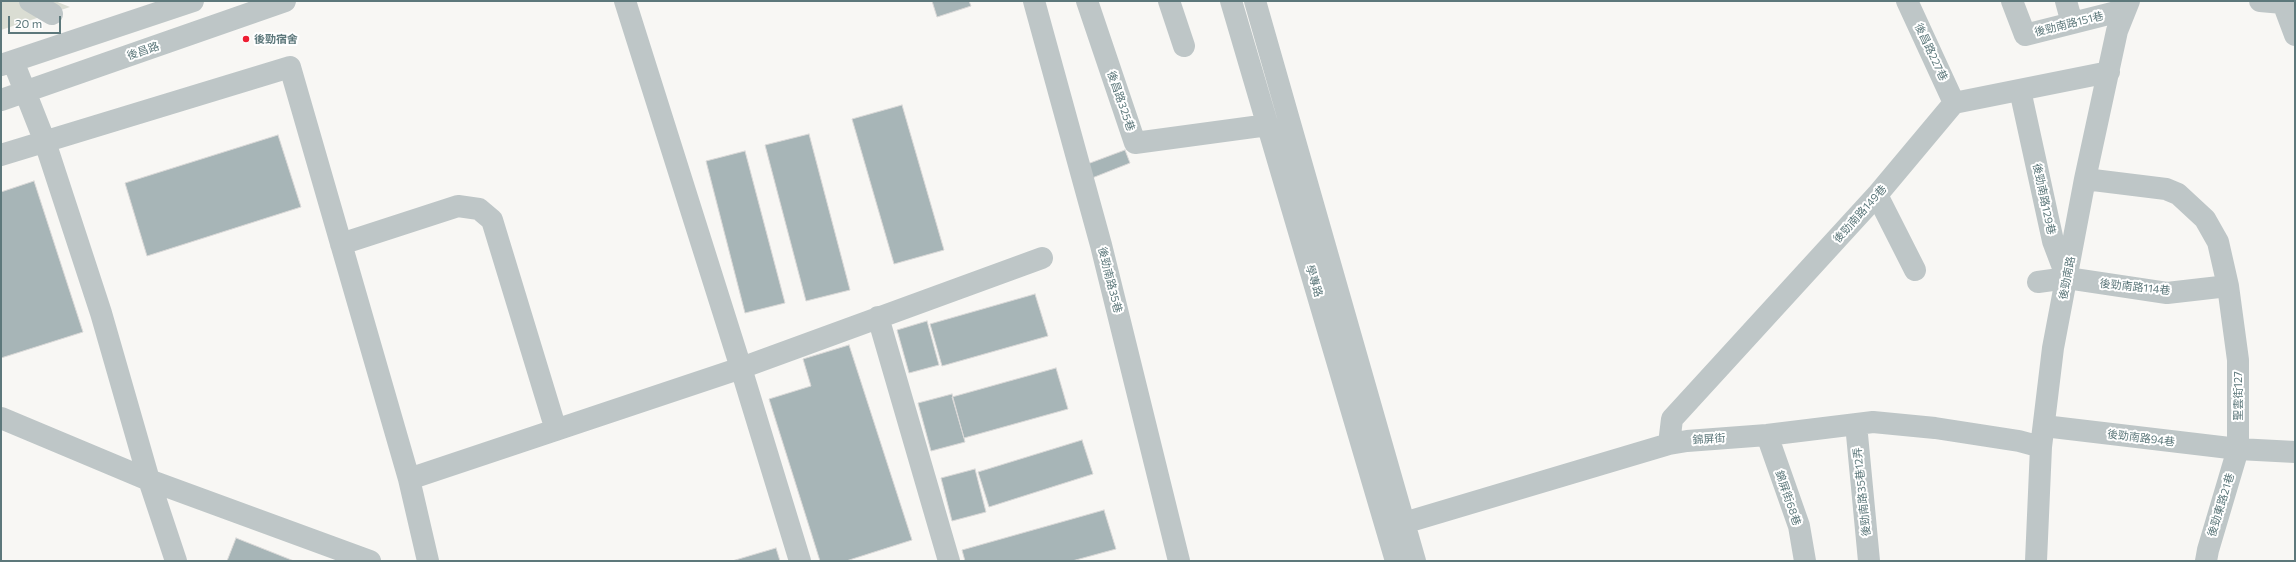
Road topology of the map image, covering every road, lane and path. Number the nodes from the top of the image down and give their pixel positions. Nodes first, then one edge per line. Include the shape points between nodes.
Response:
1 (30, 1) edge
2 (193, 1) edge
3 (285, 1) edge
4 (625, 1) edge
5 (1034, 1) edge
6 (1088, 1) edge
7 (1169, 1) edge
8 (1231, 1) edge
9 (1256, 1) edge
10 (1907, 1) edge
11 (2012, 1) edge
12 (2066, 1) edge
13 (2260, 1) edge
14 (2286, 2) edge
15 (2127, 5) edge
16 (52, 14) dead end
17 (2072, 23) junction
18 (2295, 35) edge
19 (1184, 46) dead end
20 (7, 63) edge
21 (2109, 72) junction
22 (2020, 90) junction
23 (26, 92) junction
24 (1, 100) edge
25 (1954, 103) junction
26 (1268, 125) junction
27 (45, 142) junction
28 (1, 155) edge
29 (2085, 179) junction
30 (1877, 195) junction
31 (341, 244) junction
32 (1042, 258) dead end
33 (1915, 270) dead end
34 (2067, 278) junction
35 (2038, 282) dead end
36 (2228, 286) junction
37 (878, 317) junction
38 (741, 368) junction
39 (1, 418) edge
40 (1856, 424) junction
41 (2044, 426) junction
42 (556, 430) junction
43 (1767, 435) junction
44 (1669, 444) junction
45 (2042, 447) junction
46 (2238, 449) junction
47 (2295, 452) edge
48 (409, 479) junction
49 (149, 480) junction
50 (1395, 525) junction
51 (176, 561) edge
52 (370, 561) edge
53 (428, 561) edge
54 (800, 561) edge
55 (948, 561) edge
56 (1179, 561) edge
57 (1396, 561) edge
58 (1415, 561) edge
59 (1805, 561) edge
60 (1869, 561) edge
61 (2036, 561) edge
62 (2206, 561) edge

1 - 16 street
2 - 20 street
3 - 23 street, 後昌路
4 - 38 street
5 - 56 street, 後勁南路35巷 via 1101,245
6 - 26 street, 後昌路325巷 via 1135,143
7 - 19 street
8 - 26 street, 學專路
9 - 50 street, 學專路
10 - 25 street, 後昌路227巷
11 - 17 street, 後勁南路151巷 via 2024,35
12 - 17 street
13 - 14 street
14 - 18 street
15 - 17 street, 後勁南路151巷
15 - 21 street, 後勁南路 via 2117,31
20 - 23 street
21 - 22 street
21 - 29 street, 後勁南路
22 - 25 street
22 - 34 street, 後勁南路129巷 via 2053,242
23 - 24 street, 後昌路
23 - 27 street
25 - 30 street, 後勁南路149巷
26 - 50 street, 學專路
27 - 28 street
27 - 31 street via 290,67
27 - 49 street via 101,313
29 - 34 street, 後勁南路
29 - 36 street, 聖雲街127 via 2166,189 2178,194 2205,219 2215,235
30 - 33 street
30 - 44 street, 後勁南路149巷 via 1672,419
31 - 42 street via 458,206 480,209 492,220
31 - 48 street
32 - 37 street
34 - 35 street
34 - 36 street, 後勁南路114巷 via 2167,293
34 - 41 street, 後勁南路 via 2053,348
36 - 46 street, 聖雲街127 via 2238,360
37 - 38 street
37 - 55 street
38 - 42 street
38 - 54 street
39 - 49 street
40 - 43 street, 錦屏街
40 - 45 street, 錦屏街 via 1873,422 1935,428
40 - 60 street, 後勁南路35巷12弄
41 - 45 street, 後勁南路
41 - 46 street, 後勁南路94巷
42 - 48 street
43 - 44 street, 錦屏街
43 - 59 street, 錦屏街68巷 via 1799,526
44 - 50 street, 錦屏街
45 - 61 street, 後勁南路
46 - 47 street
46 - 62 street, 後勁東路21巷
48 - 53 street
49 - 51 street
49 - 52 street
50 - 57 street, 學專路
50 - 58 street, 學專路

